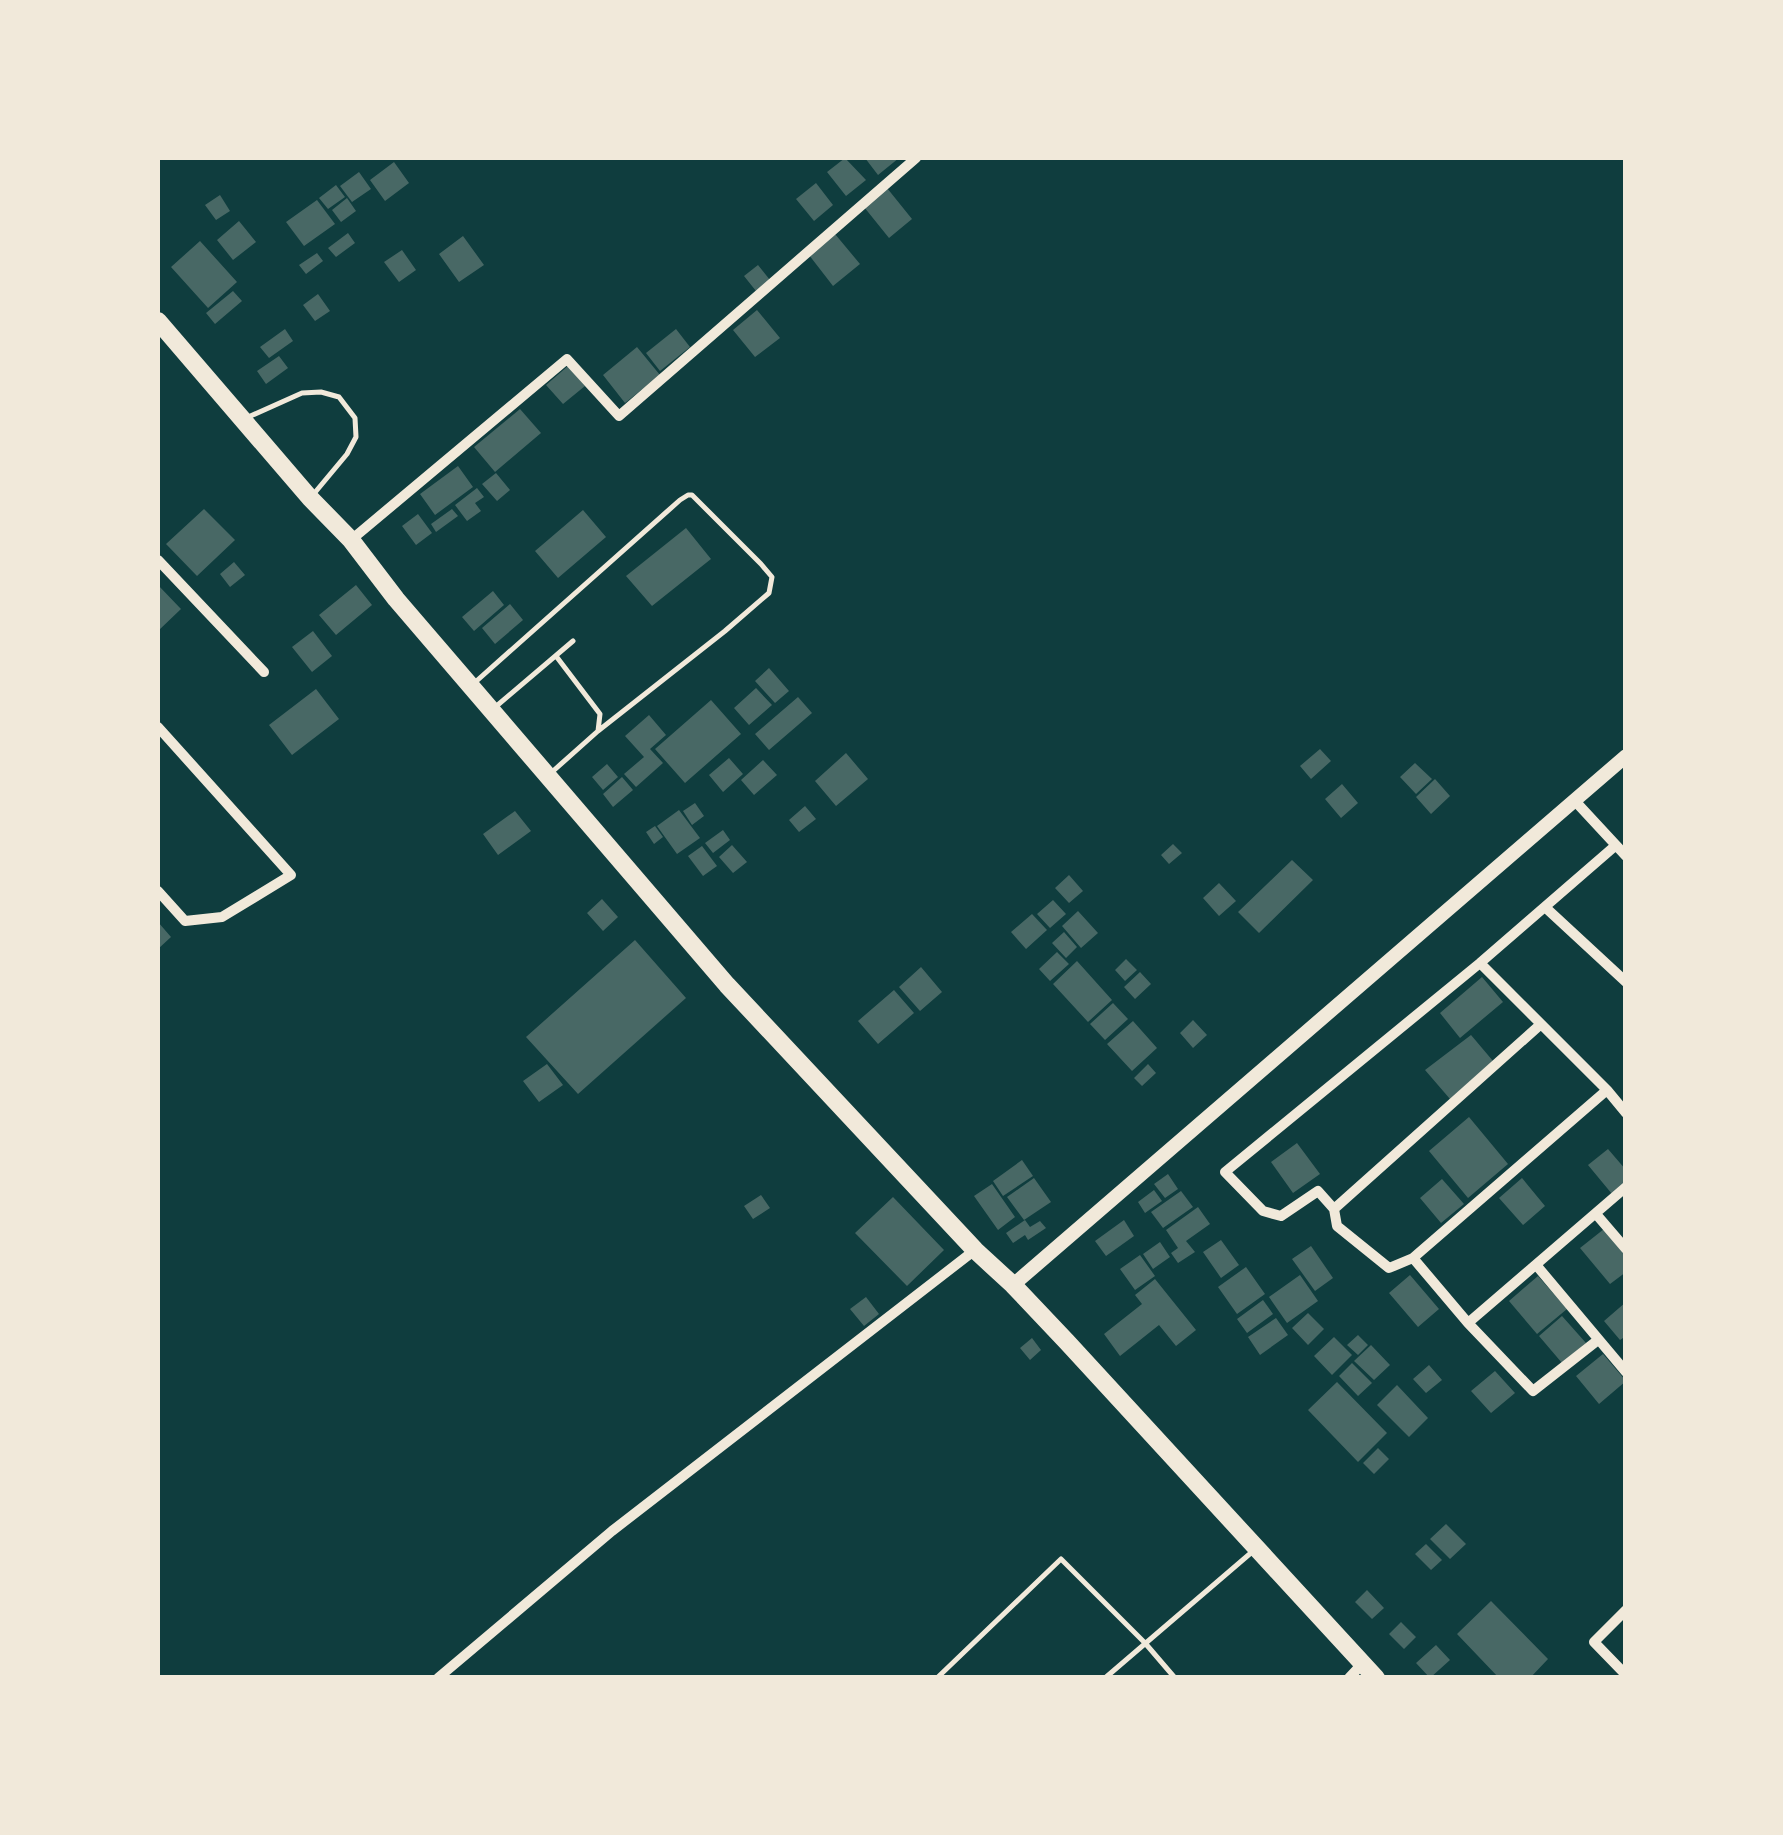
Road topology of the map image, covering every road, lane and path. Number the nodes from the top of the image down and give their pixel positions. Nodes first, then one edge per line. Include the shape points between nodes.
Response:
1 (916, 158) edge
2 (158, 321) edge
3 (243, 419) junction
4 (310, 498) junction
5 (350, 540) junction
6 (158, 560) edge
7 (574, 642) dead end
8 (556, 656) junction
9 (264, 672) dead end
10 (470, 687) junction
11 (491, 711) junction
12 (158, 727) edge
13 (598, 731) junction
14 (1626, 756) edge
15 (548, 776) junction
16 (1575, 801) junction
17 (1615, 846) junction
18 (1626, 856) edge
19 (158, 891) edge
20 (1546, 908) junction
21 (1480, 964) junction
22 (1626, 982) edge
23 (1541, 1024) junction
24 (1607, 1090) junction
25 (1626, 1113) edge
26 (1626, 1188) edge
27 (1334, 1209) junction
28 (1596, 1214) junction
29 (1626, 1249) edge
30 (976, 1250) junction
31 (1413, 1258) junction
32 (1537, 1266) junction
33 (1013, 1285) junction
34 (1468, 1323) junction
35 (1598, 1340) junction
36 (1626, 1372) edge
37 (1258, 1547) junction
38 (1626, 1610) edge
39 (1145, 1643) junction
40 (1370, 1670) edge
41 (1626, 1675) edge
42 (438, 1678) edge
43 (938, 1678) edge
44 (1105, 1678) edge
45 (1175, 1678) edge
46 (1349, 1678) edge

1 - 5 street via 619,416 567,359
2 - 3 main road
3 - 4 main road
3 - 4 lane via 302,393 340,397 356,418 356,438
4 - 5 main road
5 - 10 main road
6 - 9 street
7 - 8 lane
8 - 11 lane
8 - 13 lane via 600,714
10 - 11 main road
10 - 13 lane via 692,495 772,577 769,594
11 - 15 main road
12 - 19 street via 291,876 222,917 185,921
13 - 15 lane
14 - 16 street
15 - 30 main road via 727,985
16 - 17 street
16 - 33 street
17 - 18 street
17 - 20 street
20 - 21 street
20 - 22 street
21 - 23 street
21 - 27 street via 1226,1172 1263,1211 1281,1216 1318,1191
23 - 24 street
23 - 27 street
24 - 25 street
24 - 31 street
26 - 28 street
27 - 31 street via 1337,1226 1390,1268
28 - 29 street
28 - 32 street
30 - 33 main road
30 - 42 street via 612,1531
31 - 34 street
32 - 34 street
32 - 35 street
33 - 37 main road
34 - 35 street via 1533,1391
35 - 36 street
37 - 39 lane
37 - 40 main road
38 - 41 street via 1594,1642
39 - 43 lane via 1061,1559
39 - 44 lane
39 - 45 lane
40 - 46 street

